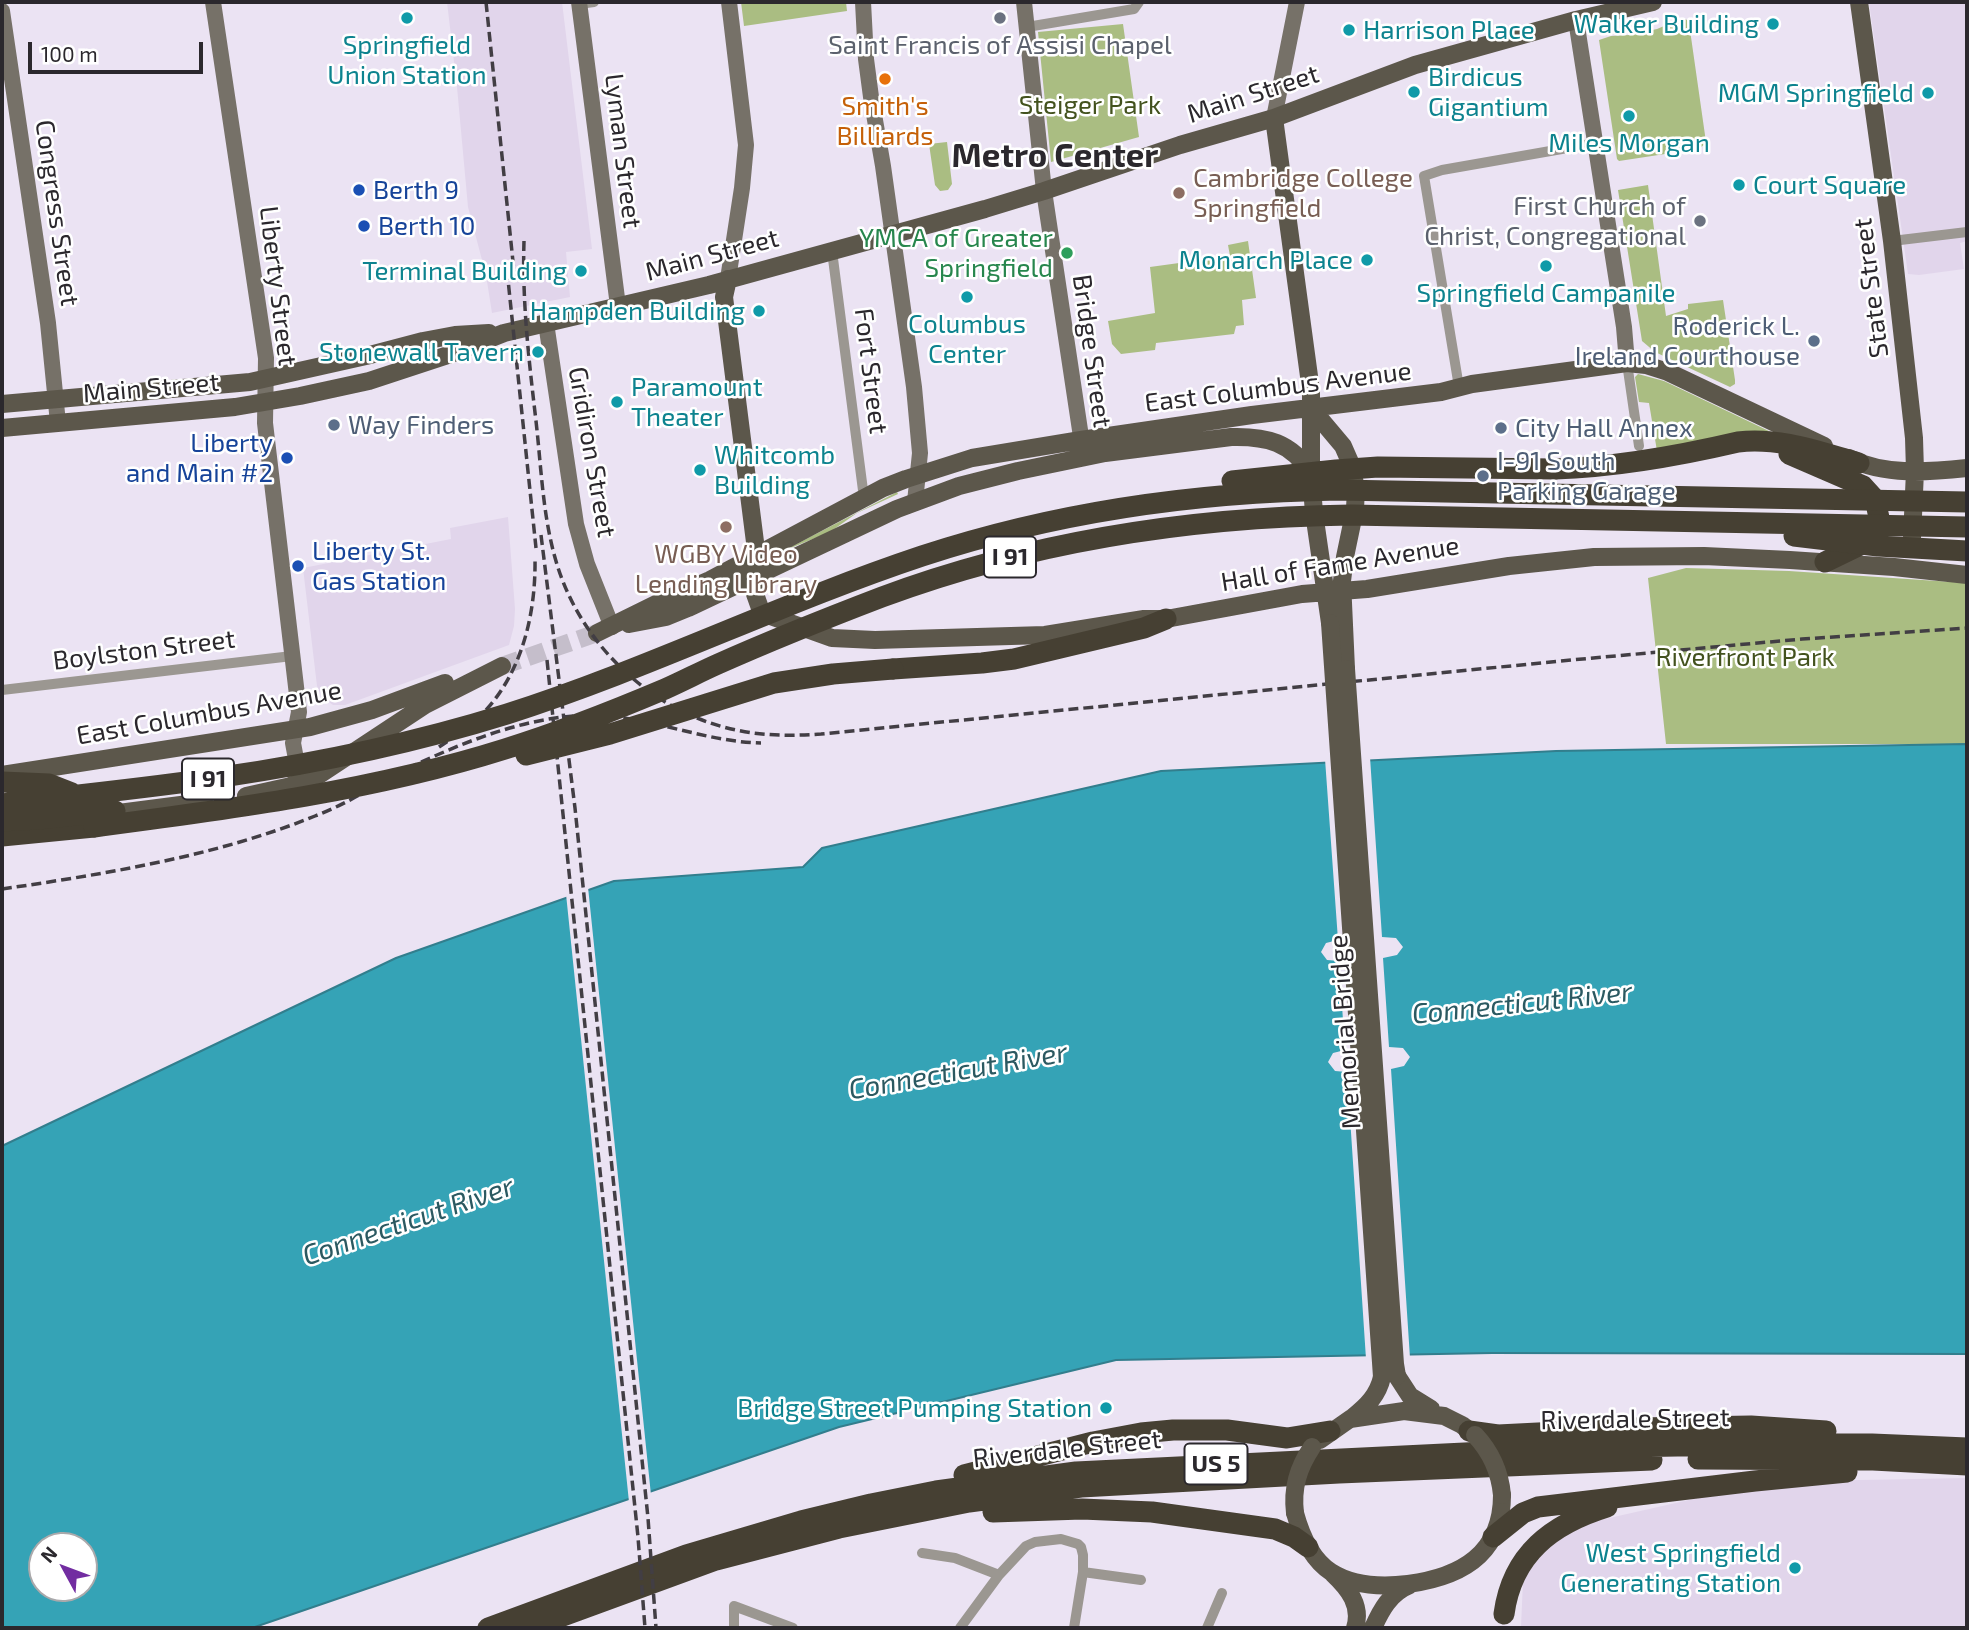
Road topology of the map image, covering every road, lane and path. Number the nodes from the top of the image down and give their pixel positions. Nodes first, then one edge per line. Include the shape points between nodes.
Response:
1 (213, 2) edge
2 (584, 2) edge
3 (729, 2) edge
4 (863, 2) edge
5 (1024, 2) edge
6 (1297, 2) edge
7 (1653, 2) edge
8 (1859, 2) edge
9 (1137, 5) edge
10 (2, 11) edge
11 (1576, 20) junction
12 (1027, 27) junction
13 (1274, 118) junction
14 (1596, 143) junction
15 (1044, 191) junction
16 (1967, 232) edge
17 (892, 235) junction
18 (1892, 241) junction
19 (832, 251) junction
20 (728, 279) junction
21 (618, 306) junction
22 (546, 323) junction
23 (504, 333) junction
24 (1627, 363) junction
25 (266, 379) junction
26 (1459, 387) junction
27 (57, 400) junction
28 (266, 402) junction
29 (2, 404) edge
30 (1311, 408) junction
31 (58, 423) junction
32 (2, 428) edge
33 (1754, 441) junction
34 (1639, 446) dead end
35 (1082, 449) junction
36 (1859, 463) junction
37 (1967, 468) edge
38 (1915, 471) junction
39 (1311, 474) junction
40 (918, 475) junction
41 (1967, 487) edge
42 (864, 498) junction
43 (1802, 500) junction
44 (915, 502) junction
45 (1967, 502) edge
46 (1089, 514) junction
47 (1709, 523) junction
48 (1967, 527) edge
49 (1967, 551) edge
50 (755, 556) junction
51 (1825, 562) junction
52 (1911, 570) junction
53 (1967, 575) edge
54 (754, 578) junction
55 (1334, 592) junction
56 (1166, 619) junction
57 (604, 630) junction
58 (292, 656) junction
59 (716, 664) junction
60 (2, 690) edge
61 (296, 729) junction
62 (423, 771) junction
63 (21, 772) junction
64 (2, 775) edge
65 (2, 782) edge
66 (291, 786) junction
67 (78, 795) junction
68 (2, 804) edge
69 (32, 822) junction
70 (2, 823) edge
71 (2, 836) edge
72 (1390, 1376) junction
73 (1444, 1416) junction
74 (1350, 1419) junction
75 (1330, 1431) junction
76 (1472, 1433) junction
77 (1964, 1456) edge
78 (1641, 1495) junction
79 (870, 1513) junction
80 (1493, 1536) junction
81 (1308, 1547) junction
82 (922, 1553) dead end
83 (1083, 1572) junction
84 (1331, 1572) junction
85 (999, 1575) junction
86 (1141, 1580) dead end
87 (1413, 1584) junction
88 (1222, 1593) dead end
89 (1503, 1621) edge
90 (488, 1628) edge
91 (530, 1628) edge
92 (734, 1628) edge
93 (793, 1628) edge
94 (960, 1628) edge
95 (1074, 1628) edge
96 (1207, 1628) edge
97 (1355, 1628) edge
98 (1373, 1628) edge

1 - 25 main road, Liberty Street
2 - 21 main road, Lyman Street
3 - 20 main road via 746,145
4 - 17 main road via 866,59
5 - 12 main road, Bridge Street
6 - 13 main road
7 - 11 main road, Main Street
8 - 18 main road, State Street
9 - 12 street
10 - 27 main road, Congress Street
11 - 13 main road, Main Street via 1407,68
11 - 14 main road
12 - 15 main road, Bridge Street
13 - 15 main road, Main Street
13 - 30 main road
14 - 24 main road
14 - 26 street via 1424,176
15 - 17 main road, Main Street
15 - 35 main road, Bridge Street
16 - 18 street
17 - 19 main road, Main Street
17 - 40 main road via 914,387
18 - 38 main road, State Street
19 - 20 main road, Main Street
19 - 42 street, Fort Street
20 - 21 main road, Main Street
20 - 50 main road via 724,297
21 - 22 main road, Main Street
22 - 23 main road, Main Street
22 - 57 main road, Gridiron Street via 576,524
23 - 25 main road, Main Street via 435,338
23 - 28 main road, Main Street via 379,378
24 - 26 main road, East Columbus Avenue
24 - 34 street
24 - 36 main road, East Columbus Avenue via 1668,372
25 - 27 main road, Main Street
25 - 28 main road, Liberty Street
26 - 30 main road, East Columbus Avenue
27 - 29 main road, Main Street
27 - 31 main road, Congress Street
28 - 31 main road, Main Street
28 - 58 main road, Liberty Street
30 - 35 main road, East Columbus Avenue
30 - 39 main road
30 - 55 main road via 1343,446 1356,488
31 - 32 main road, Main Street
33 - 36 highway via 1787,443
33 - 46 highway, bridge via 1584,468 1336,470 1190,487
33 - 51 highway via 1863,486 1873,496 1879,518 1874,533
35 - 39 main road, East Columbus Avenue via 1250,437 1286,447
35 - 40 main road, East Columbus Avenue via 982,456
35 - 44 main road, East Columbus Avenue
36 - 38 main road, East Columbus Avenue
37 - 38 main road, East Columbus Avenue
38 - 52 main road, State Street
39 - 55 main road via 1314,513
40 - 42 main road, East Columbus Avenue
40 - 44 main road
41 - 43 highway, bridge
42 - 50 main road, East Columbus Avenue
43 - 45 highway, I 91, bridge
43 - 46 highway, I 91, bridge via 1297,491 1182,500
44 - 54 main road, East Columbus Avenue
46 - 67 highway, I 91, bridge via 922,556 586,687 465,726 303,764
47 - 48 highway, I 91, bridge
47 - 49 highway, bridge via 1855,544
47 - 59 highway, I 91, bridge via 1351,515 1171,526 1059,545 950,574
50 - 54 main road
50 - 57 main road, East Columbus Avenue
51 - 52 main road, Hall of Fame Avenue
51 - 55 main road, Hall of Fame Avenue via 1594,556
52 - 53 main road, Hall of Fame Avenue
54 - 56 main road, Hall of Fame Avenue via 761,611 832,638 1033,636
54 - 57 main road, East Columbus Avenue via 666,617
55 - 56 main road, Hall of Fame Avenue
55 - 72 main road, Memorial Bridge, bridge via 1394,1350
56 - 62 highway, bridge via 1014,659 786,680 549,750
58 - 60 street, Boylston Street
58 - 61 main road, Liberty Street via 299,712
59 - 62 highway, I 91, bridge via 545,736
59 - 70 highway, bridge via 522,730 387,766 194,800
61 - 63 main road, East Columbus Avenue
61 - 66 main road, Liberty Street
61 - 66 main road, East Columbus Avenue via 349,717 469,673 502,666 425,705 325,772
62 - 71 highway, I 91, bridge via 216,811
63 - 64 main road, East Columbus Avenue
63 - 69 main road via 11,785 10,801 18,815
65 - 67 highway, bridge via 49,784
66 - 69 main road
67 - 68 highway, I 91, bridge
69 - 70 main road
72 - 73 main road via 1414,1399
72 - 74 main road
73 - 74 main road via 1404,1410
73 - 76 main road
74 - 75 main road
75 - 79 highway via 1287,1438 1206,1429 1125,1435 951,1479
75 - 81 main road, bridge via 1312,1447 1296,1479 1295,1513
76 - 77 highway via 1760,1426 1890,1437
76 - 80 main road, bridge via 1493,1461 1499,1478 1501,1516
77 - 78 highway
77 - 79 highway, Riverdale Street / US 5 via 1872,1444 1788,1444 1581,1447 1162,1467 1076,1472 936,1491
78 - 80 highway via 1535,1508
78 - 89 highway via 1568,1522 1540,1541 1515,1575
79 - 81 highway via 1129,1510 1275,1529
79 - 90 highway, Riverdale Street / US 5 via 801,1521 686,1555
79 - 91 highway, Riverdale Street / US 5 via 716,1560
80 - 87 main road via 1464,1568
81 - 84 main road
82 - 85 street via 955,1558
83 - 85 street via 1081,1547 1053,1539 1028,1545
83 - 86 street
83 - 95 street
84 - 87 main road via 1374,1585
84 - 97 main road via 1355,1602
85 - 94 street
87 - 98 main road via 1389,1600
88 - 96 street
92 - 93 street via 734,1606

